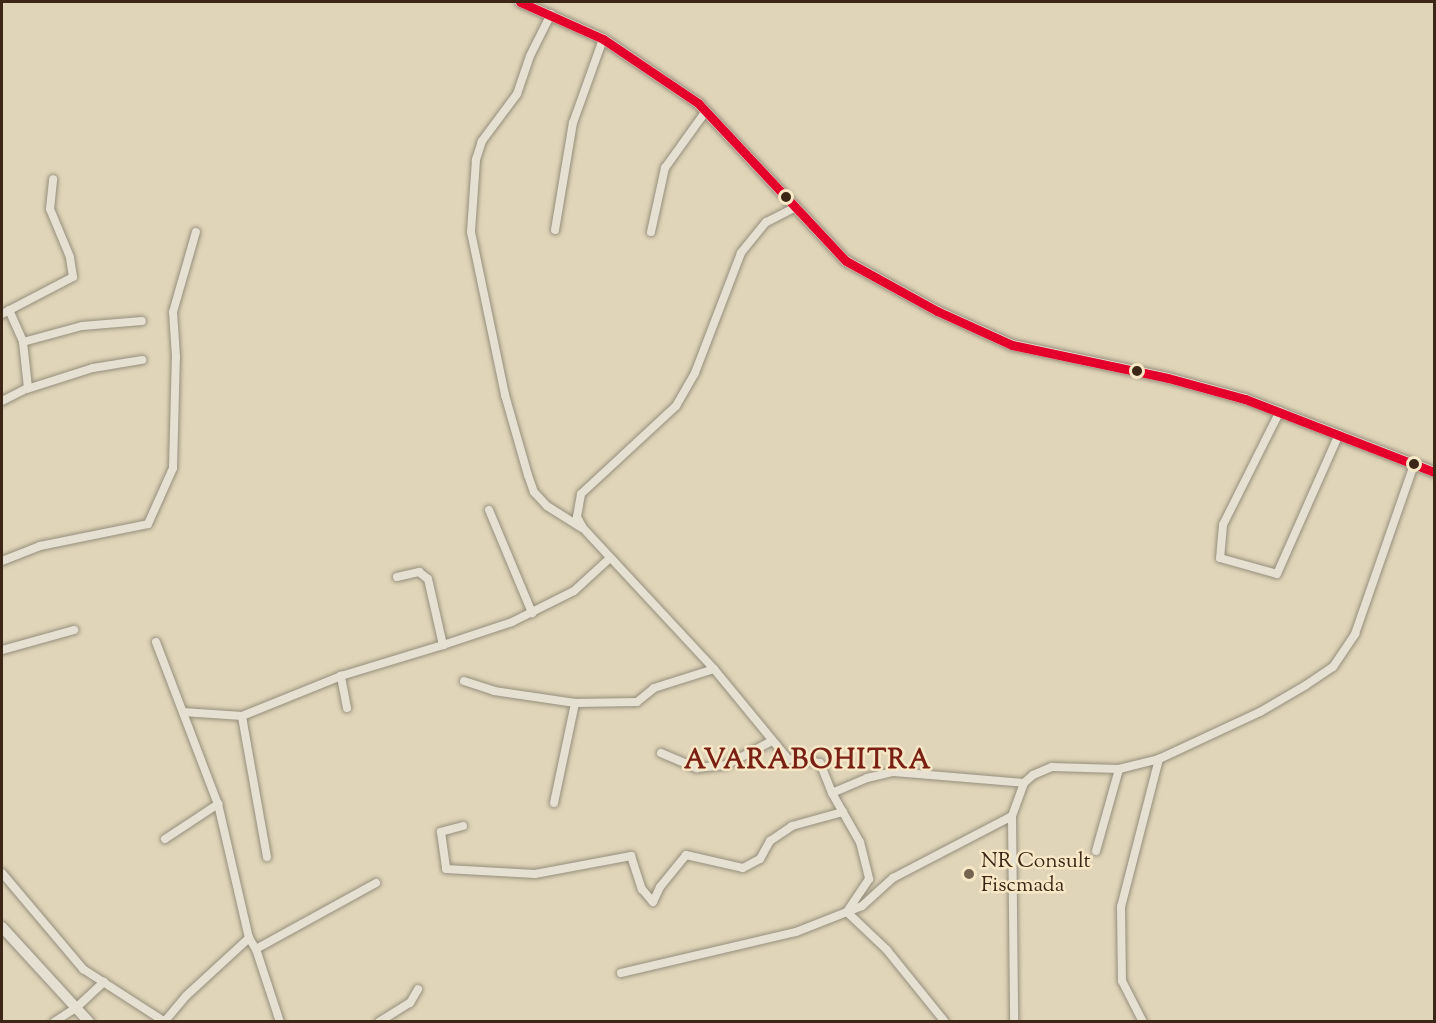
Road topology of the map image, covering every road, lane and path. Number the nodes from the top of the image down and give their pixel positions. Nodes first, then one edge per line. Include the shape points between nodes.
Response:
1 (520, 2) edge
2 (551, 14) junction
3 (603, 39) junction
4 (706, 111) junction
5 (53, 179) dead end
6 (794, 208) junction
7 (555, 230) dead end
8 (196, 232) dead end
9 (651, 232) dead end
10 (5, 312) edge
11 (142, 321) dead end
12 (23, 342) junction
13 (142, 360) dead end
14 (27, 389) junction
15 (2, 401) edge
16 (1280, 411) junction
17 (1339, 434) junction
18 (1413, 467) junction
19 (1434, 472) edge
20 (489, 510) dead end
21 (583, 528) junction
22 (610, 558) junction
23 (2, 561) edge
24 (397, 576) dead end
25 (532, 613) junction
26 (74, 630) dead end
27 (156, 642) dead end
28 (443, 645) junction
29 (2, 650) edge
30 (714, 669) junction
31 (341, 676) junction
32 (464, 681) dead end
33 (575, 703) junction
34 (347, 708) dead end
35 (183, 712) junction
36 (242, 716) junction
37 (772, 741) junction
38 (661, 753) dead end
39 (1159, 759) junction
40 (1119, 769) junction
41 (1024, 783) junction
42 (832, 793) junction
43 (554, 803) dead end
44 (218, 804) junction
45 (843, 812) junction
46 (1012, 816) junction
47 (463, 826) dead end
48 (165, 839) dead end
49 (1096, 851) dead end
50 (267, 857) dead end
51 (2, 873) edge
52 (376, 883) dead end
53 (847, 912) junction
54 (2, 927) edge
55 (249, 938) junction
56 (256, 949) junction
57 (621, 973) dead end
58 (104, 982) junction
59 (418, 989) dead end
60 (77, 1007) junction
61 (165, 1021) edge
62 (54, 1022) edge
63 (89, 1022) edge
64 (280, 1022) edge
65 (379, 1022) edge
66 (945, 1022) edge
67 (1014, 1022) edge
68 (1143, 1022) edge

1 - 2 street
2 - 3 street
2 - 21 street via 517,94 482,141 476,160 471,232 505,395 534,492 547,506
3 - 4 street
3 - 7 street via 573,123
4 - 6 street
4 - 9 street via 665,168
5 - 10 street via 50,208 70,257 73,278
6 - 16 street via 846,261 937,311 1012,345 1168,378
6 - 21 street via 766,222 741,253 695,373 676,406 581,494 577,516
8 - 23 street via 173,312 173,468 148,524 40,546
10 - 12 street
11 - 12 street via 82,326
12 - 14 street
13 - 14 street via 93,368
14 - 15 street
16 - 17 street
16 - 17 street via 1222,525 1220,558 1277,574
17 - 18 street
18 - 19 street
18 - 39 street via 1355,634 1333,667 1260,712
20 - 25 street
21 - 22 street
22 - 25 street via 574,591
22 - 30 street
24 - 28 street via 419,572 428,579
25 - 28 street
26 - 29 street
27 - 35 street
28 - 31 street
30 - 33 street via 654,688 637,702
30 - 37 street
31 - 34 street
31 - 36 street
32 - 33 street via 494,691
33 - 43 street
35 - 36 street
35 - 44 street
36 - 50 street
37 - 38 street via 726,765 697,768
37 - 42 street via 788,759 820,763
39 - 40 street
39 - 68 street via 1121,908 1122,981
40 - 41 street via 1052,767
40 - 49 street
41 - 42 street via 894,772
41 - 46 street
42 - 45 street
44 - 48 street
44 - 55 street
45 - 47 street via 792,826 770,841 760,859 743,868 686,855 653,902 642,889 631,856 535,874 446,869 441,832
45 - 53 street via 860,842 869,879
46 - 53 street via 922,861 893,878 862,906
46 - 67 street
51 - 58 street via 83,969
52 - 56 street
53 - 57 street via 796,932
53 - 66 street via 887,950
54 - 60 street
55 - 56 street
55 - 61 street via 192,989
56 - 64 street
58 - 60 street
58 - 61 street
59 - 65 street via 410,1003
60 - 62 street
60 - 63 street

